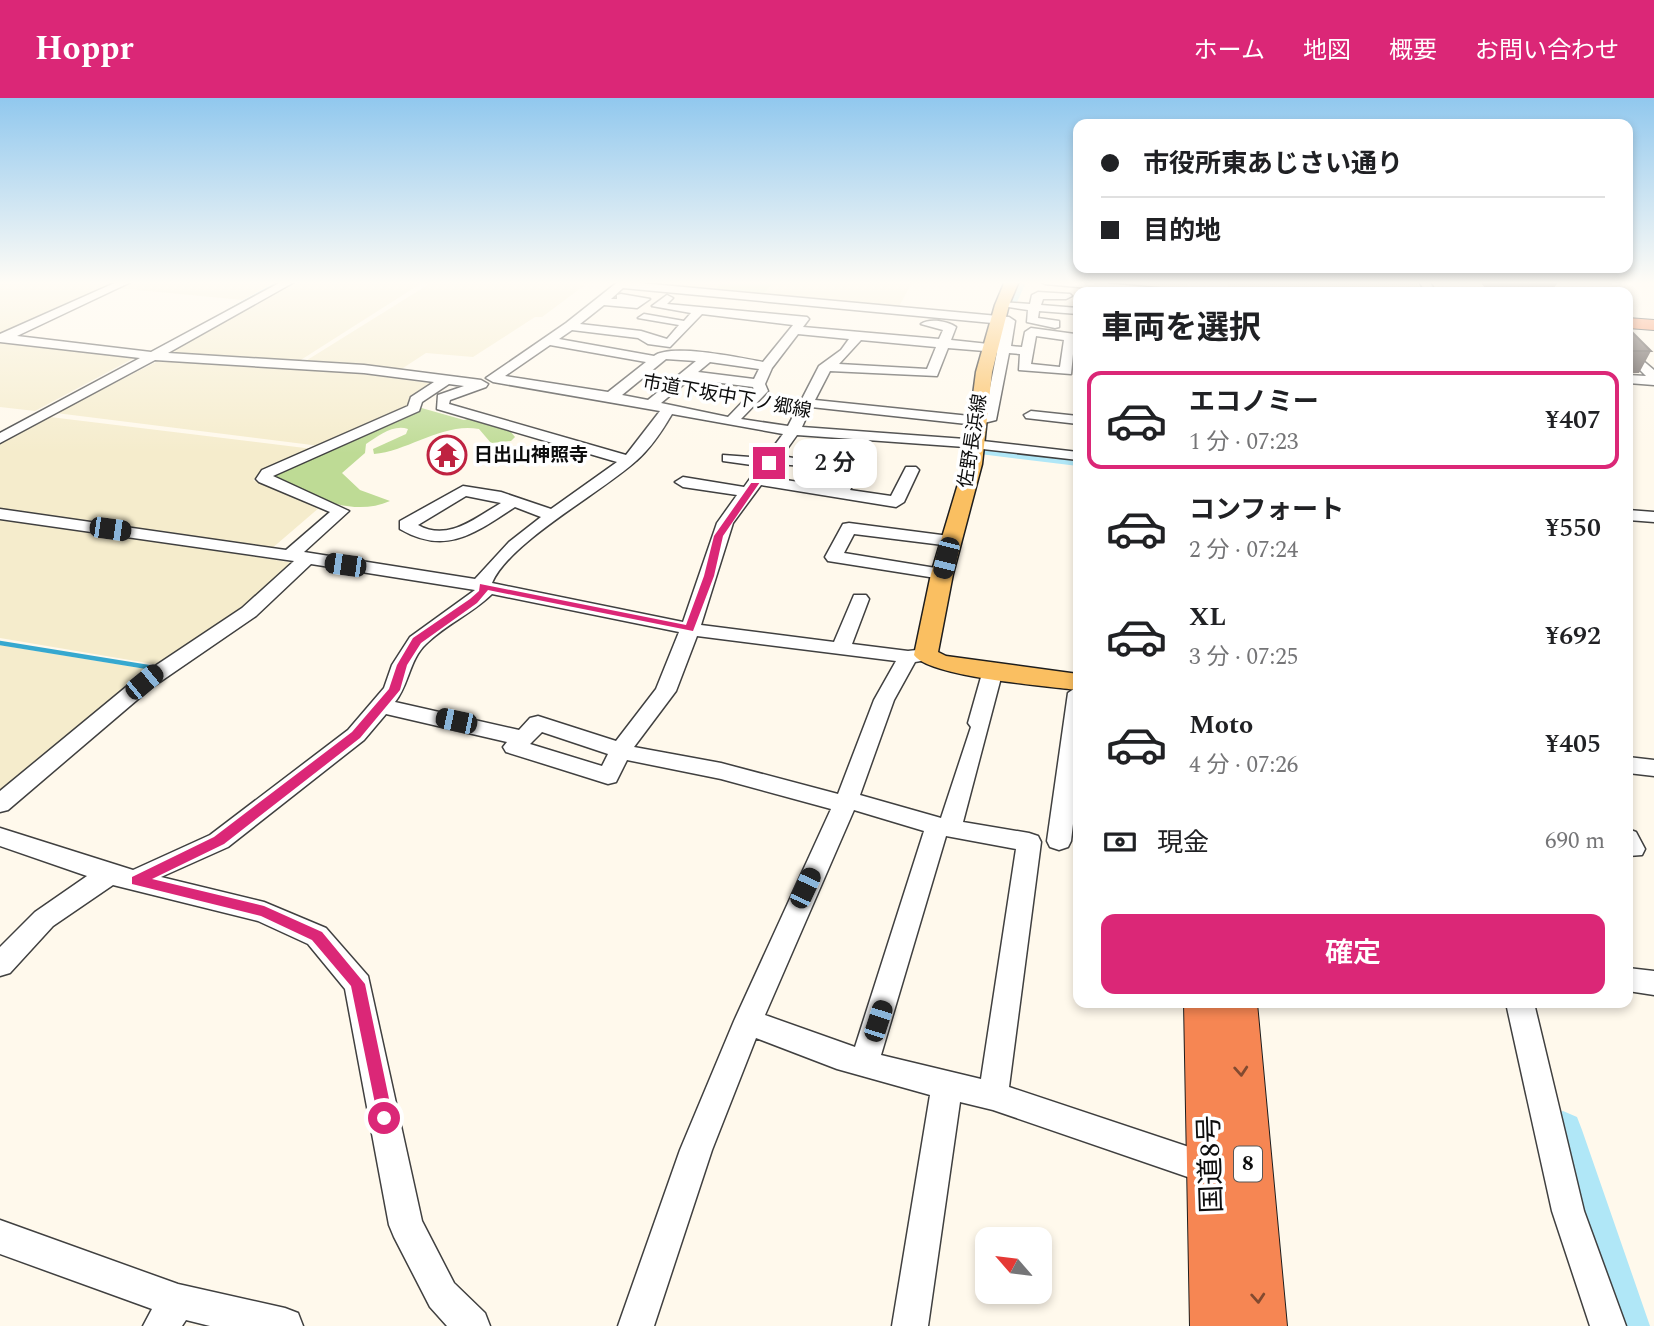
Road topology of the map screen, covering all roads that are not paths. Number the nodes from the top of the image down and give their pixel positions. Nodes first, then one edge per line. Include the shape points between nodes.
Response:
1 (182, 338) edge
2 (552, 338) edge
3 (579, 338) edge
4 (601, 338) edge
5 (622, 338) edge
6 (674, 338) edge
7 (788, 338) edge
8 (855, 338) edge
9 (882, 338) edge
10 (946, 338) edge
11 (999, 338) edge
12 (1029, 338) edge
13 (1070, 338) edge
14 (1, 339) edge
15 (650, 339) junction
16 (548, 341) junction
17 (944, 344) junction
18 (569, 345) junction
19 (587, 348) junction
20 (997, 349) junction
21 (604, 351) junction
22 (1026, 351) junction
23 (620, 354) junction
24 (845, 354) junction
25 (149, 356) junction
26 (636, 357) junction
27 (708, 357) junction
28 (1633, 357) edge
29 (656, 360) junction
30 (936, 362) junction
31 (766, 367) junction
32 (829, 367) junction
33 (991, 373) junction
34 (688, 375) junction
35 (449, 378) junction
36 (1067, 378) junction
37 (1633, 379) edge
38 (1654, 379) edge
39 (487, 381) junction
40 (758, 384) junction
41 (611, 397) junction
42 (809, 402) junction
43 (652, 405) junction
44 (668, 408) junction
45 (1031, 415) dead end
46 (980, 418) junction
47 (1073, 419) edge
48 (731, 422) junction
49 (792, 432) junction
50 (0, 439) edge
51 (975, 444) junction
52 (1073, 456) edge
53 (728, 458) dead end
54 (629, 460) junction
55 (771, 461) junction
56 (800, 463) dead end
57 (911, 470) dead end
58 (853, 471) dead end
59 (683, 482) dead end
60 (753, 486) junction
61 (841, 492) junction
62 (512, 503) junction
63 (0, 514) edge
64 (552, 515) junction
65 (1633, 515) edge
66 (1654, 517) edge
67 (951, 541) junction
68 (297, 558) junction
69 (942, 574) junction
70 (483, 586) junction
71 (860, 599) dead end
72 (690, 629) junction
73 (841, 648) junction
74 (917, 656) junction
75 (993, 670) junction
76 (1073, 681) edge
77 (382, 706) junction
78 (1073, 732) edge
79 (621, 749) junction
80 (1633, 766) edge
81 (1654, 768) edge
82 (846, 802) junction
83 (0, 804) edge
84 (944, 826) junction
85 (0, 837) edge
86 (1059, 841) dead end
87 (108, 874) junction
88 (136, 880) junction
89 (0, 965) edge
90 (1633, 981) edge
91 (1654, 983) edge
92 (1205, 1008) edge
93 (1236, 1008) edge
94 (1521, 1008) edge
95 (748, 1021) junction
96 (864, 1064) junction
97 (947, 1085) junction
98 (993, 1096) junction
99 (1211, 1169) junction
100 (0, 1237) edge
101 (170, 1313) edge
102 (285, 1326) edge
103 (472, 1326) edge
104 (636, 1326) edge
105 (910, 1326) edge
106 (1217, 1326) edge
107 (1260, 1326) edge
108 (1608, 1326) edge

1 - 25 street
2 - 16 street
3 - 18 street
4 - 19 street
5 - 21 street
6 - 15 street via 670,343
7 - 31 street
8 - 24 street
9 - 17 street
10 - 17 street
11 - 20 main road, 佐野長浜線
12 - 22 street
13 - 36 street
14 - 25 street, 市道下坂中下ノ郷線
15 - 23 street
15 - 26 street
16 - 18 street
16 - 39 street
17 - 20 street
17 - 30 street
18 - 19 street
19 - 21 street
20 - 22 street
20 - 33 main road, 佐野長浜線
21 - 23 street
22 - 36 street via 1024,367
23 - 26 street
24 - 30 street
24 - 32 street
25 - 35 street, 市道下坂中下ノ郷線
25 - 50 street
26 - 29 street
27 - 29 street via 663,355
27 - 31 street
27 - 34 street
28 - 38 street
29 - 41 street
30 - 32 street via 932,373
31 - 40 street
32 - 42 street
33 - 36 street
33 - 46 main road, 佐野長浜線
34 - 40 street
34 - 43 street
35 - 39 street, 市道下坂中下ノ郷線
35 - 68 street via 416,400 414,408 267,473 264,479 341,511
37 - 38 street
39 - 41 street, 市道下坂中下ノ郷線
39 - 54 street via 443,398 442,405 573,449
40 - 48 street via 761,391
41 - 43 street, 市道下坂中下ノ郷線
42 - 46 street
42 - 49 street
43 - 44 street, 市道下坂中下ノ郷線
44 - 48 street, 市道下坂中下ノ郷線
44 - 54 street
45 - 47 street
46 - 51 main road, 佐野長浜線
48 - 49 street, 市道下坂中下ノ郷線
49 - 51 street, 市道下坂中下ノ郷線
49 - 55 street
51 - 52 street, 市道下坂中下ノ郷線
51 - 67 main road, 佐野長浜線
53 - 55 street
54 - 64 street
55 - 56 street
55 - 60 street
57 - 61 street via 897,502
58 - 61 street
59 - 60 street
60 - 61 street
60 - 72 street via 718,536
62 - 62 street via 464,491 406,525 454,538
62 - 64 street
63 - 68 street
64 - 70 street via 496,562
65 - 66 street
67 - 69 main road, 佐野長浜線
67 - 69 street via 849,528 834,557
68 - 70 street
68 - 83 street via 249,612 151,676
69 - 74 main road, 佐野長浜線 via 926,643
70 - 72 street
70 - 77 street via 484,592 417,641
71 - 73 street
72 - 73 street
72 - 79 street via 666,691
73 - 74 street
74 - 75 main road
74 - 82 street via 884,700
75 - 76 main road
75 - 84 street
77 - 79 street via 523,738 538,723
77 - 88 street via 356,735 219,841
78 - 86 street
79 - 82 street
80 - 81 street
82 - 84 street
82 - 95 street
84 - 96 street
84 - 98 street via 1029,842
85 - 87 street
87 - 88 street
87 - 89 street via 44,919
88 - 103 street via 264,912 317,936 358,984 406,1225 442,1295
90 - 91 street
92 - 99 highway, 国道8号 / 8
93 -> 107 highway, 国道8号 / 8
94 - 108 street via 1568,1211
95 - 96 street via 784,1039
95 - 104 street via 696,1150
96 - 97 street
97 - 98 street
97 - 105 street
98 - 99 street
99 - 106 highway, 国道8号 / 8
100 - 101 street
101 - 102 street

